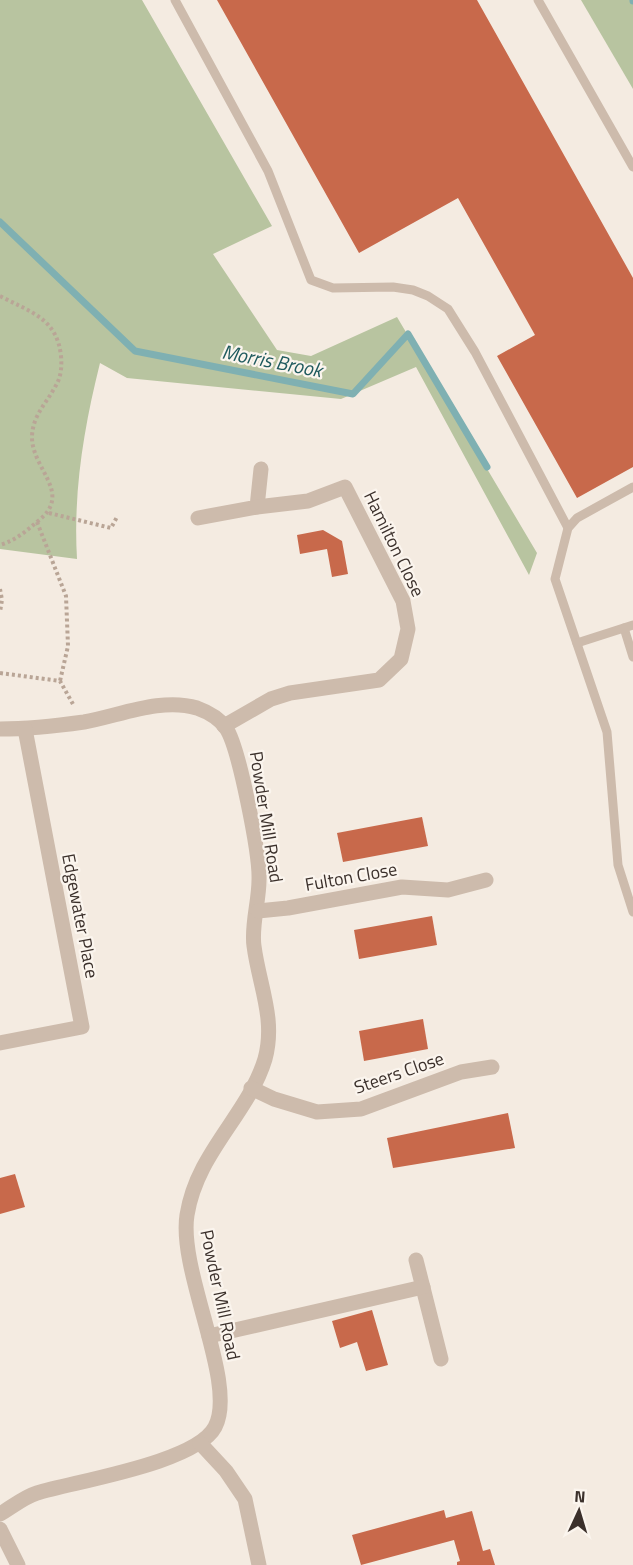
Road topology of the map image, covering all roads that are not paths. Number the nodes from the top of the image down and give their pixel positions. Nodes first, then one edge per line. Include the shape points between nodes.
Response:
1 (175, 0) edge
2 (538, 0) edge
3 (633, 167) edge
4 (261, 469) dead end
5 (633, 487) edge
6 (257, 507) junction
7 (198, 518) dead end
8 (568, 528) junction
9 (628, 627) edge
10 (577, 643) junction
11 (633, 657) edge
12 (225, 726) junction
13 (0, 729) edge
14 (25, 729) junction
15 (486, 880) dead end
16 (258, 911) junction
17 (633, 912) edge
18 (0, 1043) edge
19 (492, 1067) dead end
20 (251, 1088) junction
21 (416, 1260) dead end
22 (423, 1287) junction
23 (209, 1336) junction
24 (441, 1359) dead end
25 (200, 1443) junction
26 (0, 1514) edge
27 (0, 1529) edge
28 (18, 1565) edge
29 (259, 1565) edge

1 - 8 lane via 268,171 311,280 333,288 413,290 448,309 475,352
2 - 3 lane
4 - 6 street
5 - 8 lane via 577,518
6 - 7 street, Hamilton Close
6 - 12 street, Hamilton Close via 308,501 345,487 403,602 408,629 401,659 379,680 290,693 271,699
8 - 10 lane via 555,579
9 - 10 lane
9 - 11 lane
10 - 17 lane via 607,732 618,865
12 - 14 street via 211,714 177,704
12 - 16 street, Powder Mill Road via 237,753 260,876
13 - 14 street
14 - 18 street, Edgewater Place via 82,1027
15 - 16 street, Fulton Close via 448,890 402,887
16 - 20 street, Powder Mill Road via 254,944 268,1007 269,1034 264,1060
19 - 20 street, Steers Close via 461,1072 361,1109 317,1112 274,1100
20 - 23 street, Powder Mill Road via 204,1163 189,1203 186,1245
21 - 22 street
22 - 23 street
22 - 24 street
23 - 25 street, Powder Mill Road via 220,1398 215,1427
25 - 26 street via 113,1475 33,1494
25 - 29 street via 245,1499
27 - 28 street

